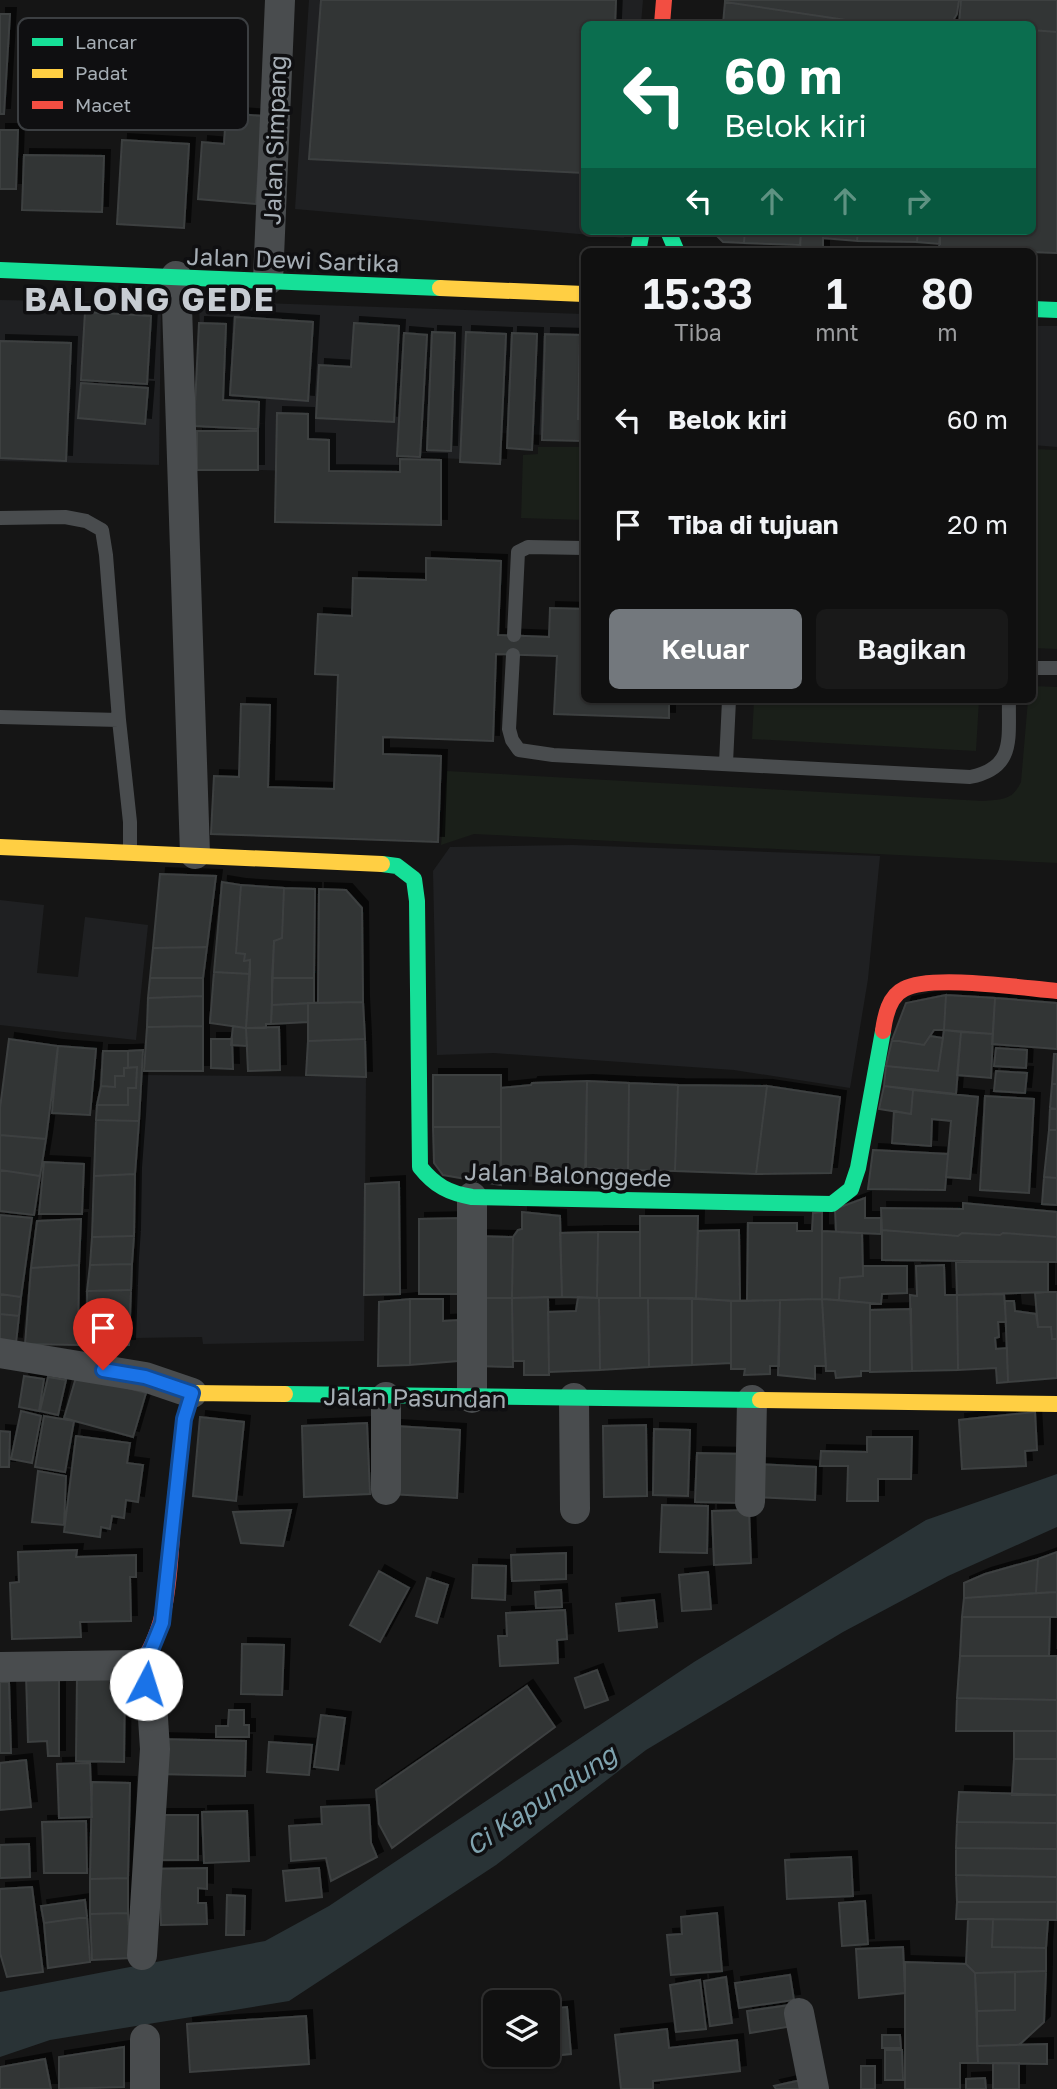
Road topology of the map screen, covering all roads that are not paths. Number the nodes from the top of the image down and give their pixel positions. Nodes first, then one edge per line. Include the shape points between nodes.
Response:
1 (280, 0) edge
2 (664, 0) edge
3 (680, 0) edge
4 (662, 21) edge
5 (677, 21) edge
6 (0, 270) edge
7 (176, 276) junction
8 (268, 280) junction
9 (581, 294) edge
10 (1036, 309) edge
11 (1057, 310) edge
12 (0, 518) edge
13 (581, 548) edge
14 (514, 635) dead end
15 (513, 655) dead end
16 (1036, 668) edge
17 (1057, 668) edge
18 (729, 703) edge
19 (1009, 703) edge
20 (0, 716) edge
21 (119, 720) junction
22 (726, 763) junction
23 (0, 847) edge
24 (130, 852) junction
25 (195, 854) junction
26 (1057, 991) edge
27 (472, 1196) junction
28 (0, 1353) edge
29 (192, 1393) junction
30 (386, 1396) junction
31 (472, 1398) junction
32 (574, 1398) junction
33 (752, 1400) junction
34 (1057, 1404) edge
35 (386, 1490) dead end
36 (750, 1503) dead end
37 (575, 1509) dead end
38 (140, 1665) junction
39 (0, 1667) edge
40 (142, 1955) dead end
41 (799, 2013) dead end
42 (145, 2039) dead end
43 (145, 2089) edge
44 (814, 2089) edge

1 - 8 street, Jalan Simpang
2 - 4 street
3 - 5 street
6 - 7 street, Jalan Dewi Sartika
7 - 8 street, Jalan Dewi Sartika
7 - 25 street
8 - 9 street, Jalan Dewi Sartika
10 - 11 street
12 - 21 lane via 65,517 102,530
13 - 14 lane via 528,547 518,552
15 - 22 lane via 509,729 519,750
16 - 17 lane
18 - 22 lane
19 - 22 lane via 1008,748 1003,761 985,774 970,777
20 - 21 lane
21 - 24 lane
23 - 24 street, Jalan Balonggede
24 - 25 street, Jalan Balonggede
25 - 27 street, Jalan Balonggede via 375,863 397,866 414,879 420,1167 434,1185
26 - 27 street, Jalan Balonggede via 930,981 902,989 887,1008 858,1168 851,1189 832,1204
27 - 31 street
28 - 29 street via 145,1377
29 - 30 street, Jalan Pasundan
29 - 38 street via 184,1419 162,1623
30 - 31 street, Jalan Pasundan
30 - 35 street
31 - 32 street, Jalan Pasundan
32 - 33 street, Jalan Pasundan
32 - 37 street
33 - 34 street, Jalan Pasundan
33 - 36 street
38 - 39 street
38 - 40 street via 152,1703 155,1749
41 - 44 street
42 - 43 street

